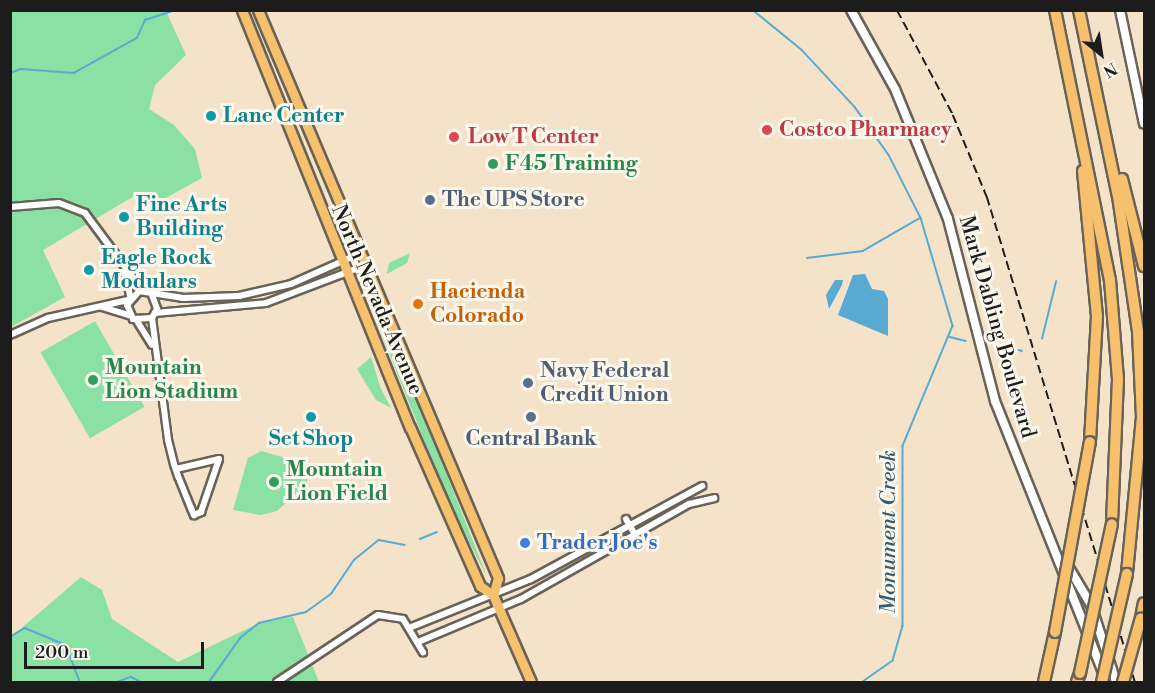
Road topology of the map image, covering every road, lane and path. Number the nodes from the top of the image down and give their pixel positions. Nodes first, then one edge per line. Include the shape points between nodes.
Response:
1 (242, 10) edge
2 (258, 10) edge
3 (850, 10) edge
4 (1055, 10) edge
5 (1079, 10) edge
6 (1120, 10) edge
7 (1088, 54) junction
8 (1071, 82) junction
9 (1144, 124) edge
10 (10, 207) edge
11 (361, 253) junction
12 (341, 262) junction
13 (366, 265) junction
14 (1144, 266) edge
15 (125, 272) junction
16 (346, 273) junction
17 (143, 291) junction
18 (152, 295) junction
19 (129, 298) junction
20 (102, 306) junction
21 (129, 315) junction
22 (153, 315) junction
23 (137, 321) junction
24 (10, 335) edge
25 (152, 345) junction
26 (176, 469) junction
27 (702, 486) dead end
28 (714, 498) dead end
29 (626, 519) dead end
30 (633, 531) junction
31 (598, 535) dead end
32 (603, 544) junction
33 (607, 551) junction
34 (1061, 557) junction
35 (493, 595) junction
36 (1144, 603) edge
37 (499, 608) junction
38 (409, 628) junction
39 (418, 642) junction
40 (423, 652) dead end
41 (1078, 678) edge
42 (286, 680) edge
43 (277, 682) edge
44 (531, 682) edge
45 (1044, 682) edge
46 (1104, 682) edge
47 (1116, 682) edge
48 (1123, 682) edge

1 - 12 main road, North Nevada Avenue
2 - 11 main road, North Nevada Avenue
3 - 34 street, Mark Dabling Boulevard via 895,89 948,219 995,400
4 - 8 highway
5 - 7 highway
6 - 9 street
7 - 14 highway
7 - 46 highway, bridge via 1119,196 1138,333 1142,417 1127,574
8 - 41 highway, bridge via 1114,324 1118,422 1112,524
8 - 45 highway, bridge via 1097,316 1090,442
10 - 15 street via 59,203 86,213
11 - 12 street
11 - 13 main road, North Nevada Avenue
12 - 16 main road, North Nevada Avenue
12 - 18 street via 291,284 239,296
13 - 16 street
13 - 35 main road, North Nevada Avenue via 498,578
15 - 17 street
15 - 19 street
16 - 22 street via 266,303
16 - 35 main road, North Nevada Avenue via 480,586
17 - 18 street
17 - 19 street
18 - 22 street
19 - 20 street
19 - 21 street
20 - 21 street
20 - 24 street via 48,318
21 - 23 street
22 - 23 street
22 - 25 street
23 - 25 street
25 - 26 street
26 - 26 street via 219,459 201,512 194,515
27 - 30 street
28 - 30 street via 689,504
29 - 30 street
30 - 32 street
30 - 33 street
31 - 32 street
32 - 33 street
32 - 35 street
33 - 37 street
34 - 46 street, Mark Dabling Boulevard
34 - 47 street, Mark Dabling Boulevard via 1091,605
35 - 37 main road, North Nevada Avenue
35 - 38 street
36 - 48 highway, bridge
37 - 39 street
37 - 44 main road, North Nevada Avenue
38 - 39 street
38 - 42 street via 403,619 378,615
39 - 40 street
42 - 43 street

